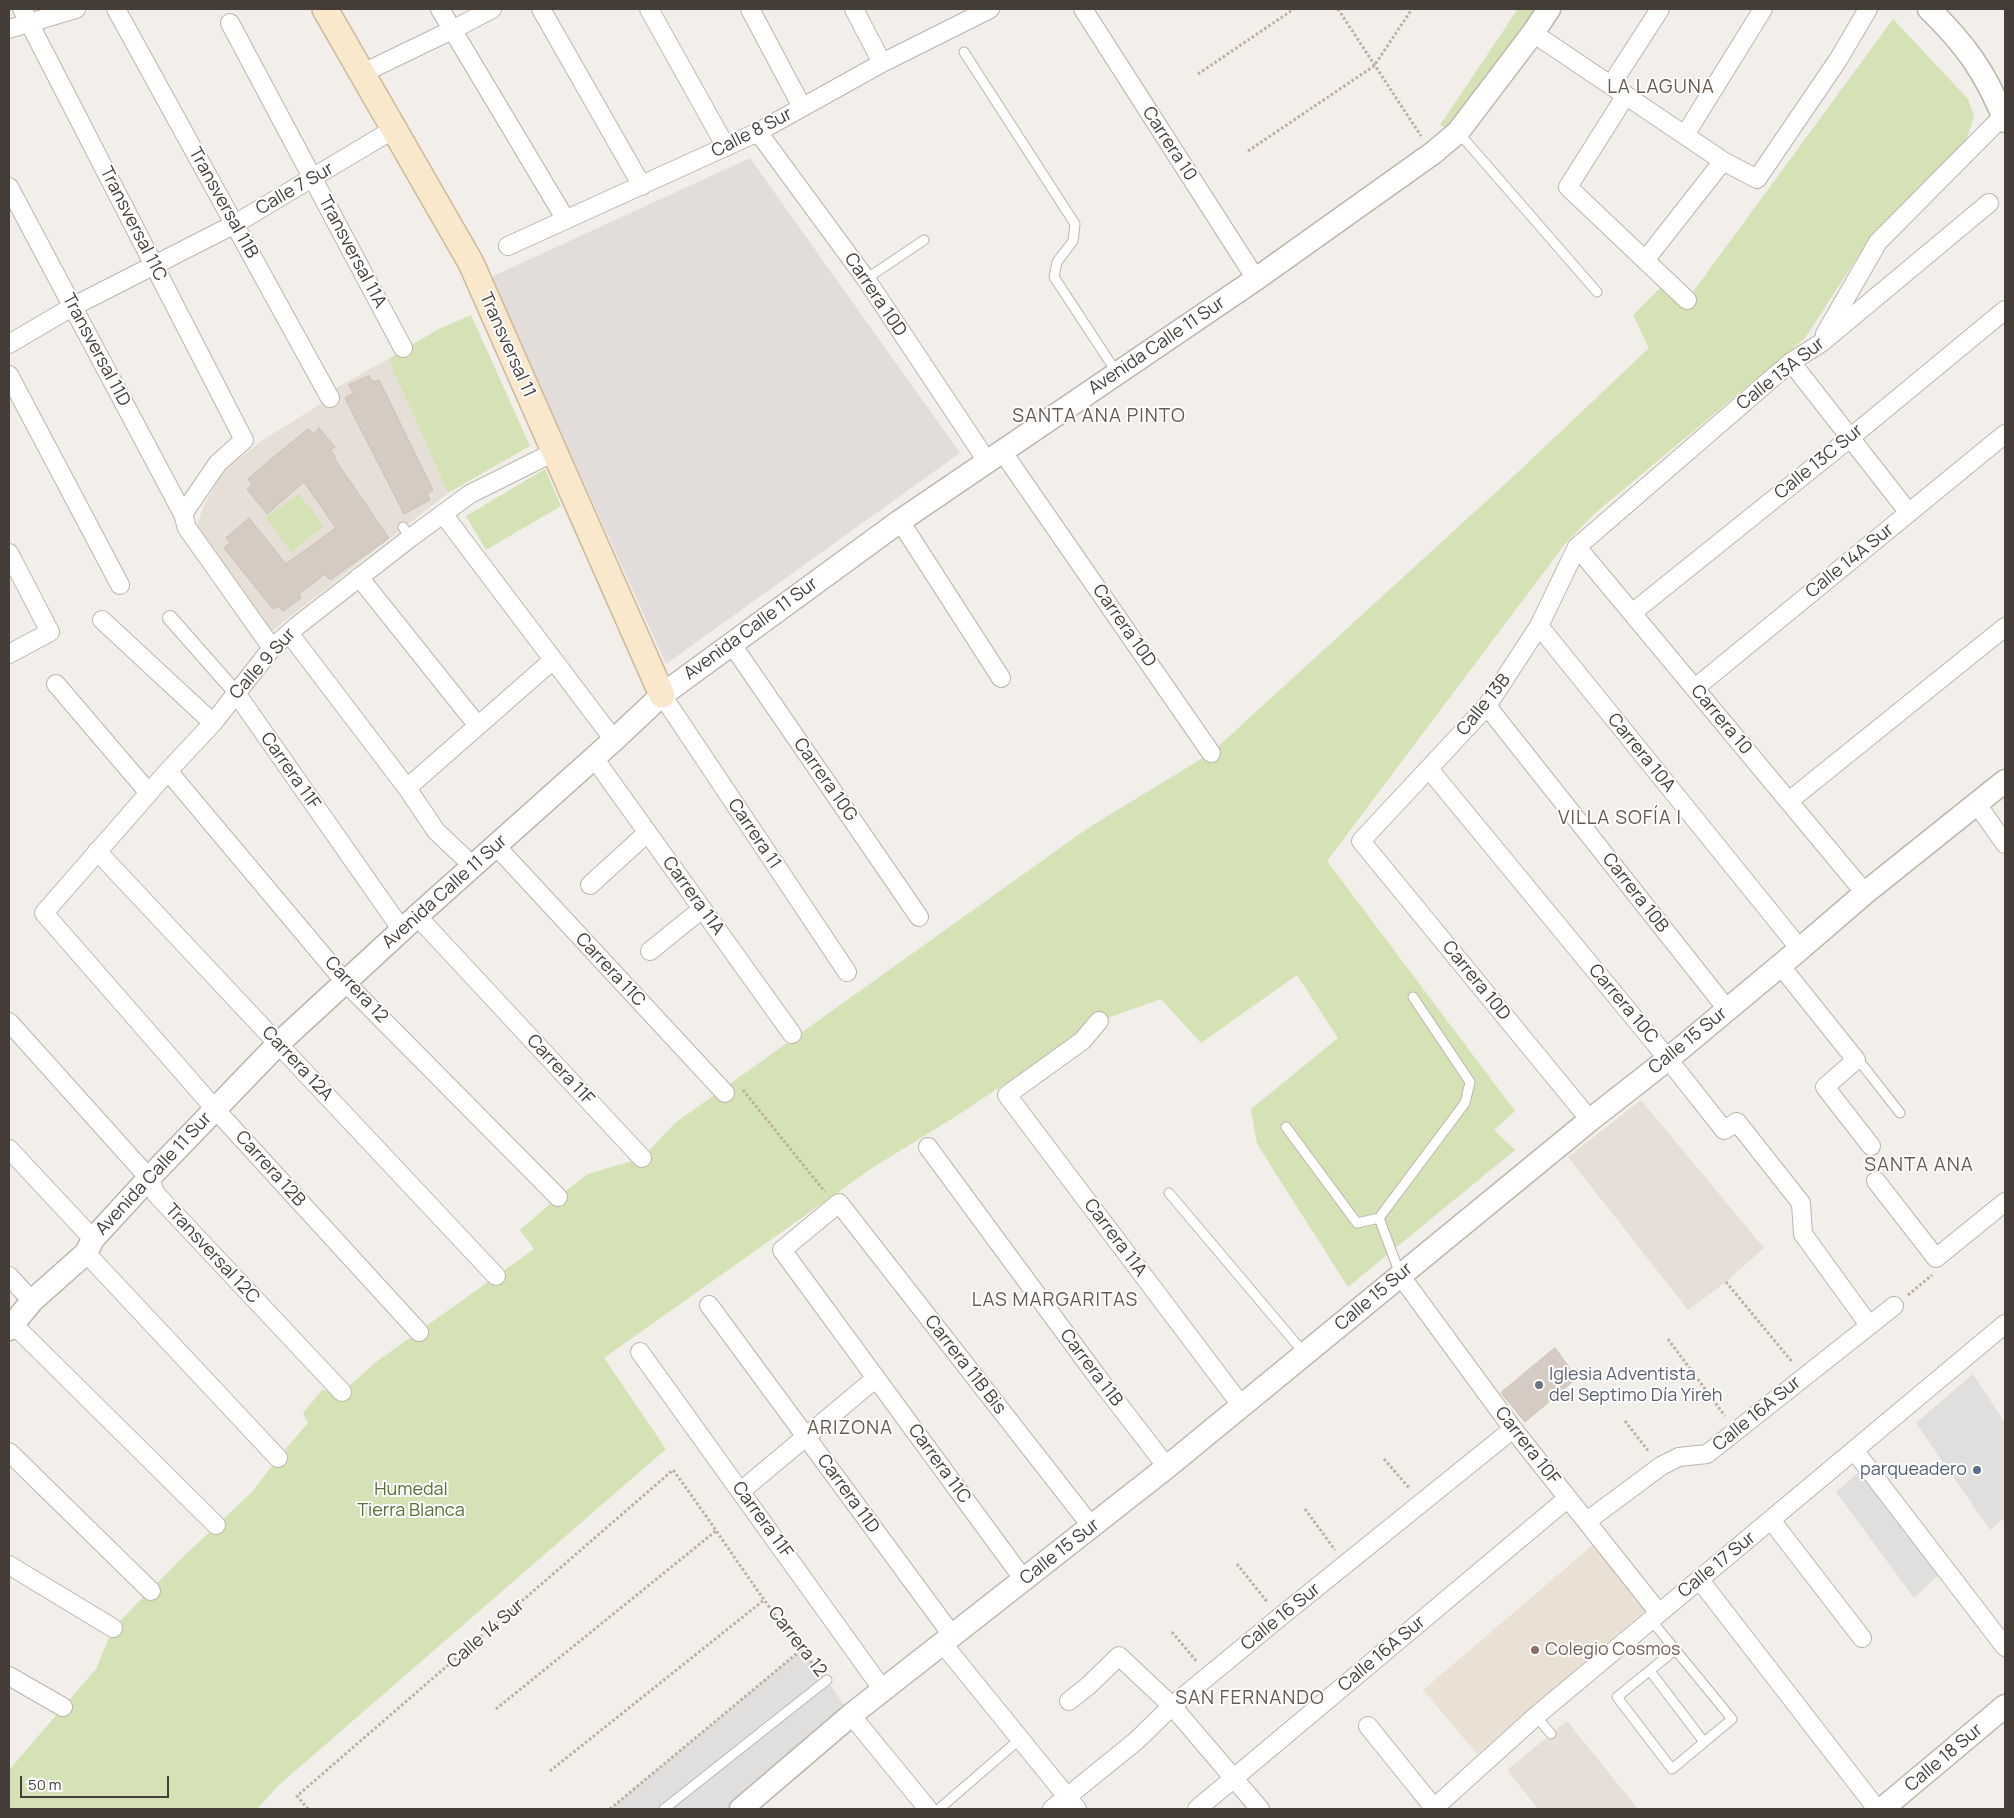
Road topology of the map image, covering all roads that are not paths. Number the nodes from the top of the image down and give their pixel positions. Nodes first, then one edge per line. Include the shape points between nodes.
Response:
1 (76, 9) edge
2 (116, 9) edge
3 (325, 9) edge
4 (440, 9) edge
5 (492, 9) edge
6 (540, 9) edge
7 (649, 9) edge
8 (750, 9) edge
9 (854, 9) edge
10 (990, 9) edge
11 (1083, 9) edge
12 (1549, 9) edge
13 (1660, 9) edge
14 (1764, 9) edge
15 (1868, 9) edge
16 (1929, 9) edge
17 (962, 15) edge
18 (25, 16) edge
19 (230, 23) dead end
20 (9, 29) edge
21 (452, 30) junction
22 (1533, 33) junction
23 (964, 52) dead end
24 (882, 63) junction
25 (363, 73) junction
26 (1611, 85) junction
27 (1626, 95) junction
28 (802, 107) junction
29 (2005, 117) edge
30 (394, 129) junction
31 (758, 132) junction
32 (1458, 132) junction
33 (1685, 135) junction
34 (726, 147) junction
35 (1723, 161) junction
36 (313, 179) junction
37 (9, 186) edge
38 (642, 186) junction
39 (1989, 203) dead end
40 (566, 220) junction
41 (235, 224) junction
42 (924, 240) dead end
43 (508, 246) dead end
44 (1646, 260) junction
45 (154, 265) junction
46 (1256, 278) junction
47 (866, 279) junction
48 (1597, 292) dead end
49 (1687, 300) dead end
50 (72, 307) junction
51 (2005, 310) edge
52 (1821, 343) junction
53 (9, 344) edge
54 (404, 348) dead end
55 (1791, 362) junction
56 (1118, 373) junction
57 (9, 375) edge
58 (330, 398) dead end
59 (2005, 434) edge
60 (1850, 438) junction
61 (554, 452) junction
62 (994, 456) junction
63 (1909, 513) junction
64 (183, 514) junction
65 (443, 514) junction
66 (900, 521) junction
67 (1577, 547) junction
68 (9, 553) edge
69 (359, 577) junction
70 (120, 585) dead end
71 (1632, 613) junction
72 (170, 618) dead end
73 (102, 620) dead end
74 (1539, 626) junction
75 (2005, 627) edge
76 (288, 633) junction
77 (731, 643) junction
78 (272, 648) junction
79 (9, 654) edge
80 (553, 660) junction
81 (1001, 678) dead end
82 (56, 684) dead end
83 (1695, 688) junction
84 (236, 693) junction
85 (662, 695) junction
86 (1487, 706) junction
87 (213, 723) junction
88 (478, 726) junction
89 (614, 740) junction
90 (1211, 753) dead end
91 (594, 758) junction
92 (1429, 769) junction
93 (168, 771) junction
94 (2005, 781) edge
95 (407, 788) junction
96 (149, 793) junction
97 (1789, 801) junction
98 (1977, 804) junction
99 (647, 833) junction
100 (1361, 841) joint
101 (2005, 844) edge
102 (496, 846) junction
103 (97, 851) junction
104 (473, 866) junction
105 (590, 885) dead end
106 (1865, 893) junction
107 (702, 909) junction
108 (44, 913) joint
109 (919, 917) dead end
110 (410, 923) junction
111 (1800, 949) junction
112 (650, 951) dead end
113 (1780, 965) junction
114 (848, 972) dead end
115 (346, 982) junction
116 (1413, 996) dead end
117 (1727, 1009) junction
118 (1099, 1021) dead end
119 (9, 1022) edge
120 (792, 1034) dead end
121 (278, 1044) junction
122 (1668, 1059) junction
123 (1856, 1060) junction
124 (725, 1093) dead end
125 (215, 1109) junction
126 (1900, 1113) dead end
127 (1590, 1120) junction
128 (1286, 1127) dead end
129 (928, 1146) dead end
130 (1871, 1146) dead end
131 (9, 1149) edge
132 (642, 1158) dead end
133 (149, 1178) junction
134 (1876, 1181) dead end
135 (1169, 1193) dead end
136 (558, 1197) dead end
137 (2005, 1202) edge
138 (1379, 1218) junction
139 (90, 1246) junction
140 (782, 1250) joint
141 (1400, 1275) junction
142 (9, 1276) edge
143 (496, 1276) dead end
144 (32, 1301) junction
145 (709, 1305) dead end
146 (1894, 1306) road end
147 (2005, 1324) edge
148 (1869, 1325) junction
149 (11, 1326) edge
150 (419, 1332) dead end
151 (640, 1352) dead end
152 (1305, 1355) junction
153 (876, 1378) junction
154 (342, 1392) dead end
155 (1241, 1405) junction
156 (1513, 1430) junction
157 (806, 1437) junction
158 (1854, 1450) junction
159 (9, 1452) edge
160 (278, 1458) dead end
161 (1167, 1467) junction
162 (741, 1491) junction
163 (1568, 1498) junction
164 (1771, 1520) junction
165 (1586, 1521) junction
166 (216, 1526) dead end
167 (1092, 1526) junction
168 (9, 1565) edge
169 (1699, 1579) junction
170 (1024, 1580) junction
171 (152, 1591) dead end
172 (1655, 1616) junction
173 (113, 1628) dead end
174 (1862, 1638) dead end
175 (947, 1640) junction
176 (2005, 1647) edge
177 (1675, 1650) junction
178 (1650, 1670) junction
179 (9, 1676) edge
180 (827, 1680) road end
181 (883, 1690) junction
182 (1069, 1701) dead end
183 (1172, 1706) junction
184 (2005, 1706) edge
185 (63, 1708) dead end
186 (851, 1715) junction
187 (1536, 1716) junction
188 (1368, 1726) dead end
189 (1551, 1734) dead end
190 (1020, 1739) junction
191 (1704, 1742) junction
192 (1235, 1778) junction
193 (1072, 1803) edge
194 (664, 1809) edge
195 (741, 1809) edge
196 (928, 1809) edge
197 (938, 1809) edge
198 (1052, 1809) edge
199 (1197, 1809) edge
200 (1260, 1809) edge
201 (1434, 1809) edge
202 (1877, 1809) edge
203 (1882, 1809) edge

1 - 18 street
2 - 41 street, Transversal 11B
3 - 25 main road, Transversal 11
4 - 21 street
5 - 21 street
6 - 38 street
7 - 34 street
8 - 28 street
9 - 24 street
10 - 17 street, Calle 8 Sur
11 - 46 street, Carrera 10
12 - 22 street, Avenida Calle 11 Sur
13 - 26 street
14 - 33 street
15 - 35 street via 1838,60 1757,179
16 - 29 street via 1956,35 1978,65
17 - 24 street, Calle 8 Sur
18 - 20 street
18 - 45 street, Transversal 11C
19 - 36 street, Transversal 11A
21 - 25 street
21 - 40 street
22 - 26 street
22 - 32 street, Avenida Calle 11 Sur
23 - 56 lane via 1076,224 1073,241 1058,262 1054,277
24 - 28 street, Calle 8 Sur
25 - 30 main road, Transversal 11
26 - 27 street
27 - 33 street
27 - 44 street via 1568,187
28 - 31 street, Calle 8 Sur
29 - 52 street via 1878,242
30 - 36 street, Calle 7 Sur
30 - 61 main road, Transversal 11 via 471,263
31 - 34 street, Calle 8 Sur
31 - 47 street, Carrera 10D
32 - 46 street, Avenida Calle 11 Sur
32 - 48 lane
33 - 35 street
34 - 38 street, Calle 8 Sur
35 - 44 street
36 - 41 street, Calle 7 Sur
36 - 54 street, Transversal 11A
37 - 50 street, Transversal 11D
38 - 40 street, Calle 8 Sur
39 - 52 street, Calle 13A Sur
40 - 43 street, Calle 8 Sur
41 - 45 street, Calle 7 Sur
41 - 58 street, Transversal 11B
42 - 47 lane
44 - 49 street
45 - 50 street, Calle 7 Sur
45 - 64 street, Transversal 11C via 244,440 218,463
46 - 56 street, Avenida Calle 11 Sur
47 - 62 street, Carrera 10D
50 - 53 street, Calle 7 Sur
50 - 64 street, Transversal 11D
51 - 60 street, Calle 13C Sur
52 - 55 street, Calle 13A Sur
55 - 60 street
55 - 67 street, Calle 13A Sur
56 - 62 street, Avenida Calle 11 Sur
57 - 70 street
59 - 63 street, Calle 14A Sur
60 - 63 street
60 - 71 street, Calle 13C Sur
61 - 65 street, Calle 9 Sur via 470,494
61 - 85 main road, Transversal 11
62 - 66 street, Avenida Calle 11 Sur
62 - 90 street, Carrera 10D
63 - 83 street, Calle 14A Sur
64 - 78 street via 187,528
65 - 69 street, Calle 9 Sur via 406,532
65 - 80 street
66 - 77 street, Avenida Calle 11 Sur
66 - 81 street
67 - 71 street, Carrera 10
67 - 74 street, Calle 13B
68 - 79 street via 50,632
69 - 76 street, Calle 9 Sur
69 - 88 street
71 - 83 street, Carrera 10
72 - 84 street, Carrera 11F
73 - 87 street
74 - 86 street, Calle 13B
74 - 111 street, Carrera 10A
75 - 97 street
76 - 78 street, Calle 9 Sur
76 - 95 street
77 - 85 street, Avenida Calle 11 Sur
77 - 109 street, Carrera 10G
78 - 84 street, Calle 9 Sur
80 - 88 street
80 - 89 street
82 - 96 street
83 - 97 street, Carrera 10
84 - 87 street, Calle 9 Sur
84 - 110 street, Carrera 11F
85 - 89 street, Avenida Calle 11 Sur
85 - 114 street, Carrera 11
86 - 92 street, Calle 13B
86 - 117 street, Carrera 10B
87 - 93 street, Calle 9 Sur
88 - 95 street
89 - 91 street, Avenida Calle 11 Sur
91 - 99 street, Carrera 11A
91 - 102 street, Avenida Calle 11 Sur
92 - 100 street, Calle 13B
92 - 122 street, Carrera 10C
93 - 96 street, Calle 9 Sur
93 - 115 street, Carrera 12
94 - 98 street, Calle 15 Sur
95 - 104 street via 436,831
96 - 103 street, Calle 9 Sur
97 - 106 street, Carrera 10
98 - 101 street
98 - 106 street, Calle 15 Sur
99 - 105 street
99 - 107 street, Carrera 11A
100 - 127 street, Carrera 10D
102 - 104 street, Avenida Calle 11 Sur
102 - 124 street, Carrera 11C
103 - 108 street, Calle 9 Sur
103 - 121 street, Carrera 12A
104 - 110 street, Avenida Calle 11 Sur
106 - 111 street, Calle 15 Sur
107 - 112 street
107 - 120 street, Carrera 11A
108 - 125 street, Carrera 12B
110 - 115 street, Avenida Calle 11 Sur
110 - 132 street, Carrera 11F
111 - 113 street, Calle 15 Sur
113 - 117 street, Calle 15 Sur
113 - 123 street
115 - 121 street, Avenida Calle 11 Sur
115 - 136 street, Carrera 12
116 - 138 lane via 1470,1082 1465,1103
117 - 122 street, Calle 15 Sur
118 - 155 street, Carrera 11A via 1082,1041 1007,1095
119 - 133 street, Transversal 12C
121 - 125 street, Avenida Calle 11 Sur
121 - 143 street, Carrera 12A
122 - 127 street, Calle 15 Sur
122 - 148 street, Carrera 10C via 1724,1130 1737,1122 1801,1203 1803,1234
123 - 126 lane
123 - 130 street via 1825,1087
125 - 133 street, Avenida Calle 11 Sur
125 - 150 street, Carrera 12B
127 - 141 street, Calle 15 Sur
128 - 138 lane via 1357,1223
129 - 161 street, Carrera 11B
131 - 139 street
133 - 139 street, Avenida Calle 11 Sur
133 - 154 street, Transversal 12C via 156,1194
134 - 137 street via 1936,1258
135 - 152 lane
138 - 141 lane
139 - 144 street, Avenida Calle 11 Sur
139 - 160 street
140 - 153 street, Carrera 11C
140 - 167 street, Carrera 11B Bis via 834,1201
141 - 152 street, Calle 15 Sur
141 - 156 street, Carrera 10F
142 - 144 street
144 - 149 street, Avenida Calle 11 Sur
145 - 157 street, Carrera 11D
146 - 148 street, Calle 16A Sur
147 - 158 street, Calle 17 Sur
148 - 165 street, Calle 16A Sur via 1707,1454 1679,1457 1661,1466
149 - 166 street
151 - 162 street, Carrera 11F
152 - 155 street, Calle 15 Sur
153 - 157 street
153 - 170 street, Carrera 11C
155 - 161 street, Calle 15 Sur
156 - 163 street, Carrera 10F
156 - 183 street, Calle 16 Sur
157 - 162 street
157 - 175 street, Carrera 11D
158 - 164 street, Calle 17 Sur
158 - 176 street
159 - 171 street
161 - 167 street, Calle 15 Sur
162 - 181 street, Carrera 11F
163 - 165 street, Carrera 10F
163 - 192 street, Calle 16A Sur
164 - 169 street, Calle 17 Sur
164 - 174 street
165 - 172 street, Carrera 10F
167 - 170 street, Calle 15 Sur
168 - 173 street
169 - 172 street, Calle 17 Sur
169 - 202 street
170 - 175 street, Calle 15 Sur
172 - 177 lane
172 - 187 street, Calle 17 Sur
175 - 181 street, Calle 15 Sur
175 - 190 street, Carrera 11D
177 - 178 lane
177 - 191 lane via 1732,1719
178 - 191 lane
178 - 191 lane via 1616,1697 1672,1769
179 - 185 street
180 - 194 lane
181 - 186 street, Calle 15 Sur
182 - 183 street via 1120,1656
183 - 192 street
183 - 193 street, Calle 16 Sur
184 - 203 street, Calle 18 Sur
186 - 195 street, Calle 15 Sur
186 - 196 street
187 - 189 lane
187 - 201 street, Calle 17 Sur
188 - 201 street
190 - 193 street, Carrera 11D
190 - 197 lane
192 - 199 street, Calle 16A Sur
192 - 200 street
193 - 198 street, Calle 16 Sur

